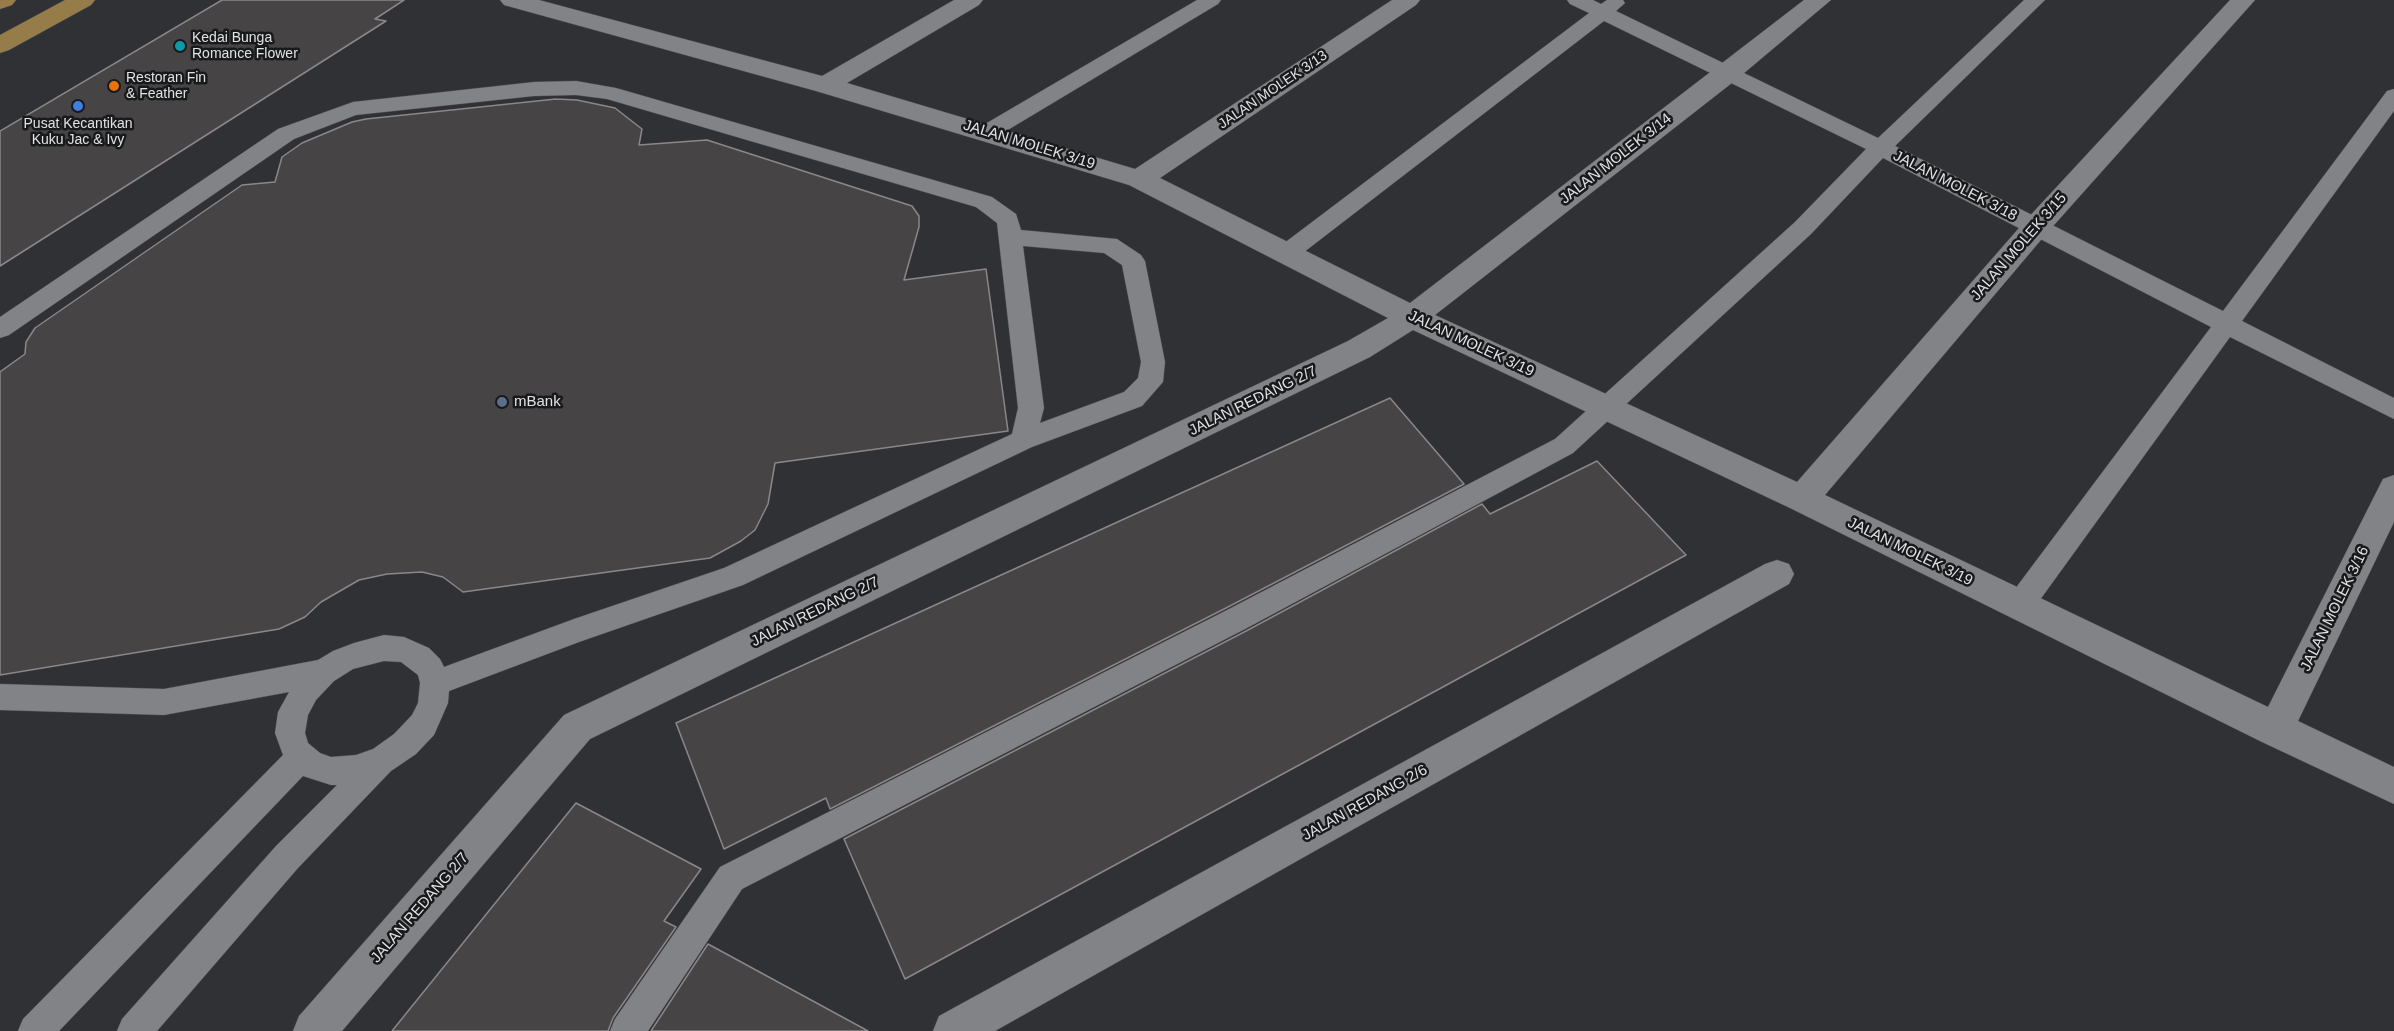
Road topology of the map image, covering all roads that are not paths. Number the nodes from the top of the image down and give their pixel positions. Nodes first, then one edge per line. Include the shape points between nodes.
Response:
1 (4, 0) edge
2 (83, 0) edge
3 (512, 0) edge
4 (970, 0) edge
5 (1211, 0) edge
6 (1408, 0) edge
7 (1577, 0) edge
8 (1819, 0) edge
9 (2035, 0) edge
10 (2243, 0) edge
11 (0, 2) edge
12 (1610, 6) edge
13 (0, 45) edge
14 (1728, 74) junction
15 (825, 85) junction
16 (2394, 96) edge
17 (988, 132) junction
18 (1880, 148) junction
19 (1139, 179) junction
20 (2036, 227) junction
21 (1011, 237) junction
22 (1287, 253) junction
23 (1412, 317) junction
24 (2224, 325) junction
25 (0, 329) edge
26 (1608, 407) junction
27 (2394, 409) edge
28 (1023, 440) junction
29 (2394, 488) edge
30 (1802, 500) junction
31 (1777, 574) dead end
32 (2019, 606) junction
33 (324, 672) junction
34 (435, 683) junction
35 (0, 697) edge
36 (2275, 730) junction
37 (302, 756) junction
38 (382, 760) junction
39 (2394, 786) edge
40 (35, 1031) edge
41 (134, 1031) edge
42 (314, 1031) edge
43 (627, 1031) edge
44 (954, 1031) edge

1 - 11 main road
2 - 13 main road
3 - 15 street, JALAN MOLEK 3/19
4 - 15 street
5 - 17 lane
6 - 19 street, JALAN MOLEK 3/13
7 - 12 lane, JALAN MOLEK 3/18
8 - 14 street, JALAN MOLEK 3/14
9 - 18 lane
10 - 20 street, JALAN MOLEK 3/15
12 - 14 lane, JALAN MOLEK 3/18
12 - 22 lane
14 - 18 lane, JALAN MOLEK 3/18
14 - 23 street, JALAN MOLEK 3/14
15 - 17 street, JALAN MOLEK 3/19
16 - 24 lane
17 - 19 street, JALAN MOLEK 3/19
18 - 20 lane, JALAN MOLEK 3/18
18 - 26 lane via 1803,228
19 - 22 street, JALAN MOLEK 3/19
20 - 24 lane, JALAN MOLEK 3/18
20 - 30 street, JALAN MOLEK 3/15
21 - 25 lane via 1008,220 984,202 609,93 576,88 534,89 353,109 286,134
21 - 28 lane via 1031,408
21 - 28 lane via 1109,245 1132,261 1153,362 1150,382 1133,399
22 - 23 street, JALAN MOLEK 3/19
23 - 26 street, JALAN MOLEK 3/19
23 - 42 street, JALAN REDANG 2/7 via 1349,354 577,727
24 - 27 lane, JALAN MOLEK 3/18
24 - 32 lane
26 - 30 street, JALAN MOLEK 3/19
26 - 43 lane via 1564,446 1237,619 730,878
28 - 34 lane via 733,577
29 - 36 street, JALAN MOLEK 3/16
30 - 32 street, JALAN MOLEK 3/19
31 - 44 street, JALAN REDANG 2/6
32 - 36 street, JALAN MOLEK 3/19
33 - 34 lane via 343,660 384,648 404,650 419,657 430,668
33 - 35 lane via 164,702
33 - 37 lane via 293,712 290,733 296,751
34 - 38 lane via 433,703 423,725
36 - 39 street, JALAN MOLEK 3/19
37 - 38 lane via 310,764 331,771 356,769
37 - 40 lane
38 - 41 lane via 287,857

